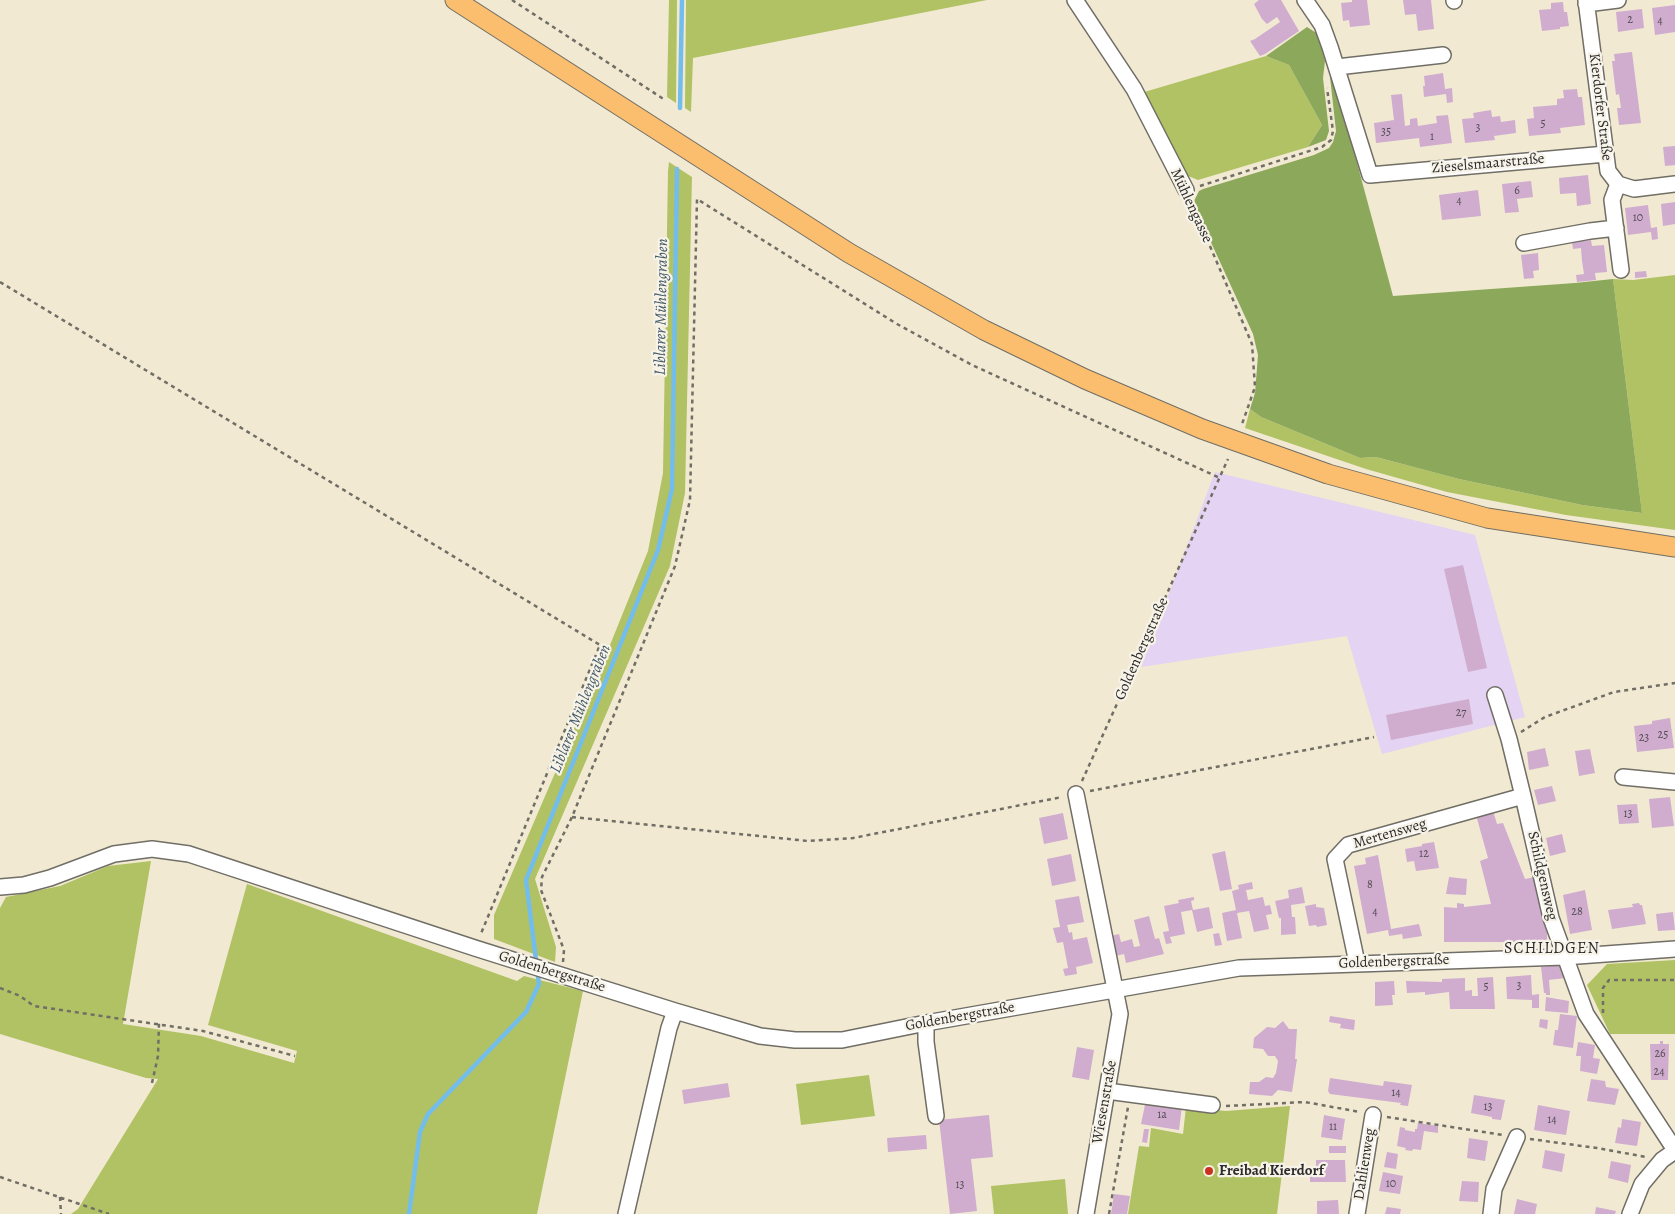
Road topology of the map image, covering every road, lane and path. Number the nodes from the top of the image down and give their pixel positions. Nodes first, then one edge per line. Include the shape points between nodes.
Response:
1 (455, 0) edge
2 (512, 0) edge
3 (1075, 0) edge
4 (1306, 0) edge
5 (1618, 0) edge
6 (1586, 2) edge
7 (1443, 55) dead end
8 (1338, 67) junction
9 (1327, 88) dead end
10 (665, 100) dead end
11 (1606, 154) junction
12 (1618, 184) junction
13 (1675, 184) edge
14 (1186, 190) junction
15 (1616, 228) junction
16 (1524, 242) dead end
17 (1621, 270) dead end
18 (0, 282) edge
19 (1241, 427) dead end
20 (1228, 458) dead end
21 (1220, 478) junction
22 (1675, 547) edge
23 (1675, 683) edge
24 (1495, 695) dead end
25 (1374, 737) dead end
26 (1509, 739) junction
27 (1623, 777) dead end
28 (1675, 782) edge
29 (1076, 794) junction
30 (1523, 796) junction
31 (572, 817) junction
32 (0, 887) edge
33 (475, 948) junction
34 (1675, 949) edge
35 (1564, 957) junction
36 (1358, 963) junction
37 (559, 974) junction
38 (1675, 980) edge
39 (0, 988) edge
40 (1115, 990) junction
41 (675, 1011) junction
42 (1603, 1014) dead end
43 (159, 1023) junction
44 (926, 1023) junction
45 (295, 1056) dead end
46 (152, 1083) dead end
47 (1107, 1091) junction
48 (1131, 1093) junction
49 (1212, 1105) joint
50 (1373, 1115) junction
51 (936, 1116) dead end
52 (1517, 1137) junction
53 (1675, 1150) edge
54 (1662, 1160) junction
55 (0, 1177) edge
56 (60, 1197) junction
57 (61, 1214) edge
58 (109, 1214) edge
59 (626, 1214) edge
60 (1086, 1214) edge
61 (1109, 1214) edge
62 (1357, 1214) edge
63 (1490, 1214) edge
64 (1630, 1214) edge

1 - 22 main road via 849,253 984,330 1085,379 1202,429 1338,476 1487,518
2 - 10 path
3 - 14 street, Mühlengasse via 1134,89
4 - 8 street via 1322,25
5 - 6 street
6 - 11 street, Kierdorfer Straße
7 - 8 street
8 - 11 street, Zieselsmaarstraße via 1370,175
9 - 14 path via 1332,131 1331,140 1322,147
11 - 12 street, Kierdorfer Straße via 1608,171
12 - 13 street via 1634,189
12 - 15 street via 1612,200
14 - 19 path, Mühlengasse via 1252,344 1255,387
15 - 16 street
15 - 17 street
18 - 33 path via 600,645
20 - 21 path, Goldenbergstraße
21 - 29 path, Goldenbergstraße
21 - 31 path via 972,365 897,324 697,199 690,500 676,566
23 - 26 path via 1614,692 1545,717
24 - 26 street, Schildgensweg
25 - 29 path
26 - 30 street, Schildgensweg
27 - 28 street
29 - 31 path via 853,838 808,841
29 - 40 street
30 - 35 street, Schildgensweg via 1551,918
30 - 36 street, Mertensweg via 1348,845 1335,859
31 - 37 path via 542,877 541,890 564,950
32 - 33 street, Goldenbergstraße via 24,885 114,854 152,848 188,854
33 - 37 street, Goldenbergstraße
34 - 35 street, Goldenbergstraße
35 - 36 street, Goldenbergstraße
35 - 53 street, Schildgensweg via 1586,1014
36 - 40 street, Goldenbergstraße via 1239,968
37 - 41 street, Goldenbergstraße
38 - 42 path via 1609,980 1603,988
39 - 43 path via 34,1006
40 - 44 street, Goldenbergstraße
40 - 47 street, Wiesenstraße via 1120,1014
41 - 44 street, Goldenbergstraße via 760,1036 795,1040 842,1040
41 - 59 street
43 - 45 path via 203,1031
43 - 46 path via 158,1056
44 - 51 street
47 - 48 street
47 - 60 street, Wiesenstraße
48 - 49 street
48 - 61 path
49 - 50 path via 1305,1102
50 - 52 path
50 - 62 street, Dahlienweg
52 - 54 path
52 - 63 street via 1494,1189
53 - 54 street
54 - 64 street via 1642,1184
55 - 56 path
56 - 57 path
56 - 58 path

